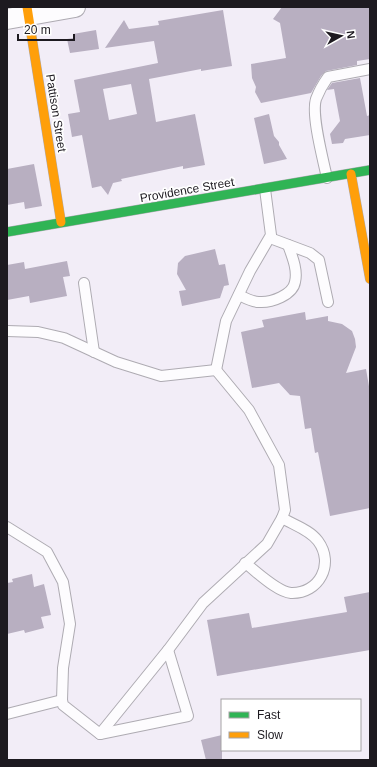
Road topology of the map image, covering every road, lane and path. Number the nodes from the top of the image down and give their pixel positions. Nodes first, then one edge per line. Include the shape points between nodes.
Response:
1 (75, 7) edge
2 (28, 11) edge
3 (7, 19) edge
4 (370, 69) edge
5 (370, 170) edge
6 (351, 174) junction
7 (327, 178) junction
8 (265, 189) junction
9 (61, 222) junction
10 (7, 232) edge
11 (270, 238) junction
12 (288, 245) junction
13 (370, 279) edge
14 (84, 283) dead end
15 (239, 296) junction
16 (328, 302) dead end
17 (7, 331) edge
18 (94, 352) junction
19 (216, 370) junction
20 (282, 518) junction
21 (7, 526) edge
22 (245, 563) junction
23 (168, 650) junction
24 (62, 700) junction
25 (7, 714) edge
26 (100, 734) junction

1 - 2 street
2 - 3 street
2 - 9 street, Pattison Street
4 - 7 lane via 328,77 316,99 314,112
5 - 6 street, Providence Street
6 - 7 street, Providence Street
6 - 13 street
7 - 8 street, Providence Street
8 - 9 street, Providence Street
8 - 11 lane
9 - 10 street, Providence Street
11 - 12 lane
11 - 15 lane via 250,271
12 - 15 lane via 294,262 295,283 288,293 277,299 260,302
12 - 16 lane via 310,253 319,260
14 - 18 lane
15 - 19 lane via 226,321
17 - 18 lane via 38,332 64,338
18 - 19 lane via 161,376
19 - 20 lane via 249,410 279,465 285,510
20 - 22 lane via 267,544
20 - 22 lane via 318,540 326,563 322,576 313,586 290,593 278,588
21 - 24 lane via 47,552 63,582 70,624 63,668
22 - 23 lane via 203,603
23 - 26 lane
23 - 26 lane via 188,716
24 - 25 lane
24 - 26 lane

